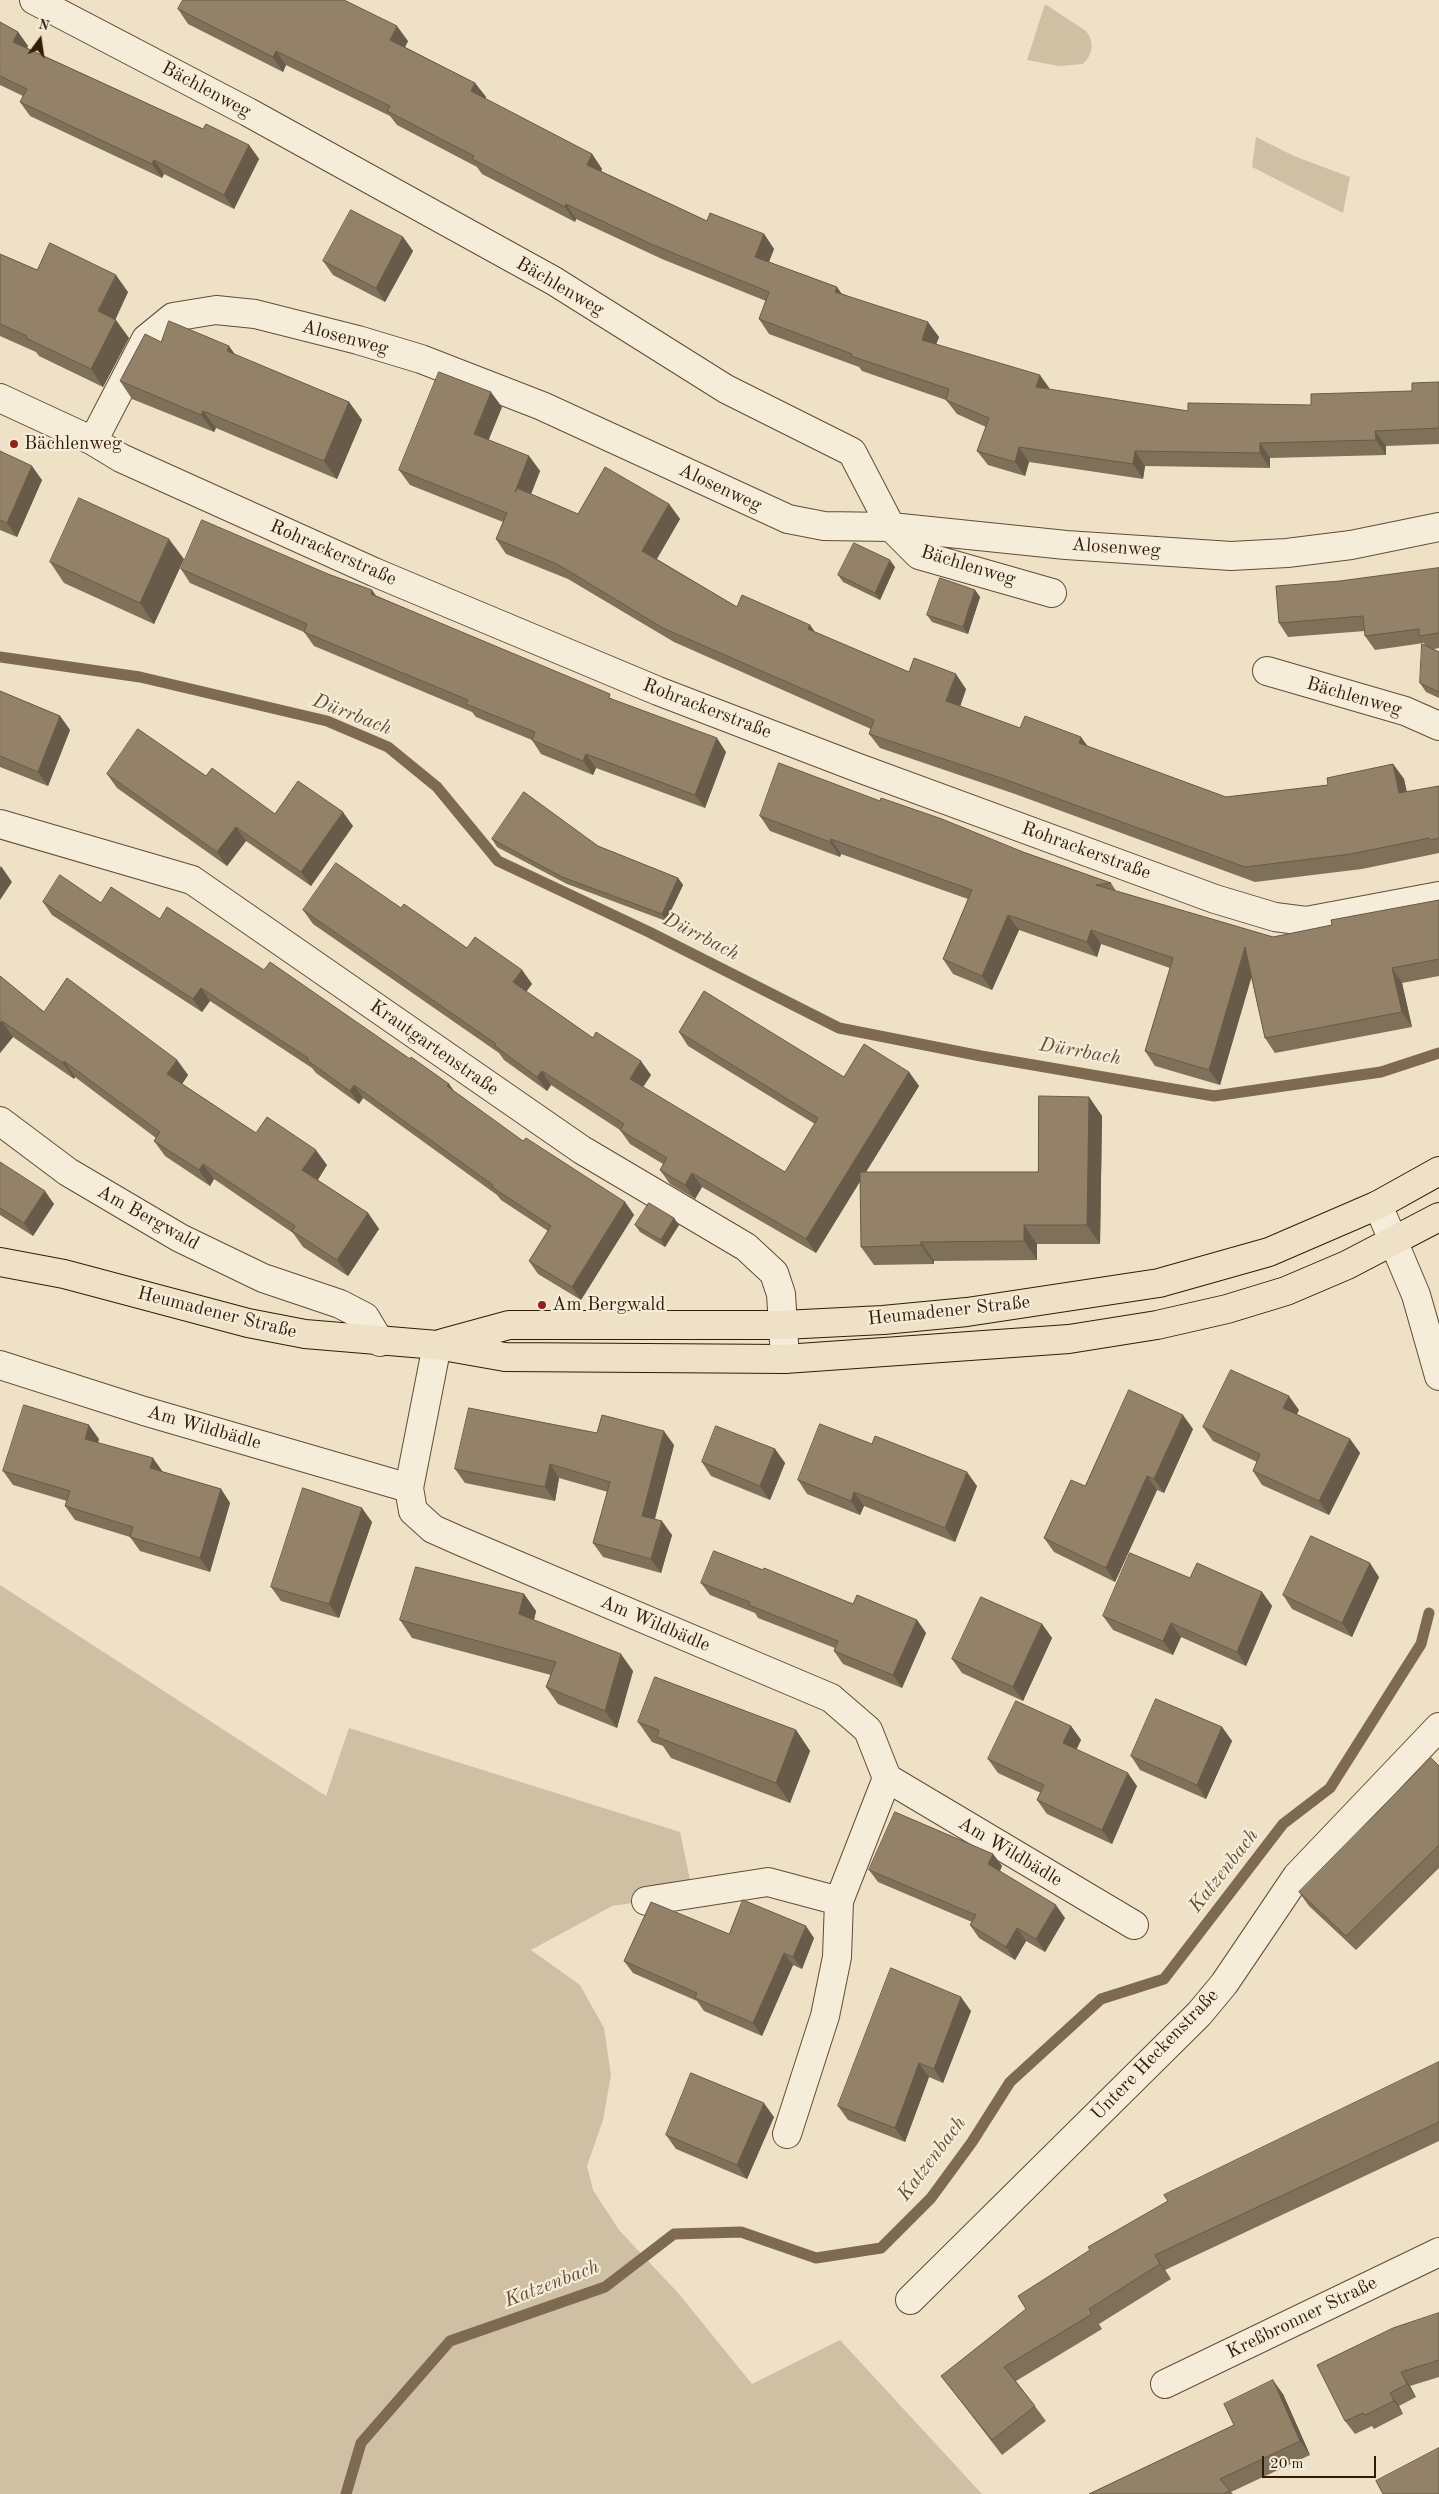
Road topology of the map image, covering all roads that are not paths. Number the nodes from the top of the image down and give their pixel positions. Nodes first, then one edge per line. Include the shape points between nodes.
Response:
1 (34, 0) edge
2 (0, 398) edge
3 (93, 441) junction
4 (1439, 527) edge
5 (891, 528) junction
6 (1052, 593) dead end
7 (1267, 672) dead end
8 (1439, 726) edge
9 (0, 824) edge
10 (1439, 896) edge
11 (0, 1121) edge
12 (1439, 1171) edge
13 (1378, 1205) junction
14 (1439, 1217) edge
15 (1394, 1242) junction
16 (0, 1262) edge
17 (783, 1325) junction
18 (380, 1342) junction
19 (437, 1345) junction
20 (785, 1358) junction
21 (0, 1365) edge
22 (1439, 1376) edge
23 (408, 1488) junction
24 (1439, 1727) edge
25 (887, 1778) junction
26 (646, 1901) dead end
27 (839, 1901) junction
28 (1134, 1925) dead end
29 (787, 2134) dead end
30 (1439, 2252) edge
31 (910, 2300) dead end
32 (1165, 2384) dead end

1 - 5 street, Bächlenweg via 248,112 554,281 726,389 852,452
2 - 3 street, Rohrackerstraße
3 - 5 street, Alosenweg via 146,339 173,317 216,310 254,314 421,359 542,406 788,520 824,526
3 - 10 street, Rohrackerstraße via 121,458 374,572 658,690 856,767 1215,899 1275,917 1306,921
4 - 5 street, Alosenweg via 1351,545 1231,556 1066,545
5 - 6 street, Bächlenweg via 919,555
7 - 8 street, Bächlenweg via 1405,711
9 - 17 street, Krautgartenstraße via 192,880 582,1150 746,1247 774,1273 781,1294
11 - 18 street, Am Bergwald via 68,1172 180,1238 263,1278 340,1304 365,1317
12 - 13 main road, Heumadener Straße
13 - 15 street
13 - 17 main road, Heumadener Straße via 1269,1252 1159,1283 967,1312
14 - 15 main road, Heumadener Straße
15 - 20 main road, Heumadener Straße via 1286,1291 1157,1325 1069,1339
15 - 22 street via 1416,1296
16 - 18 main road, Heumadener Straße via 64,1274 305,1334
17 - 19 main road, Heumadener Straße via 509,1325
17 - 20 street, Krautgartenstraße
18 - 19 main road, Heumadener Straße
19 - 20 main road, Heumadener Straße via 505,1357
19 - 23 street, Am Wildbädle
21 - 23 street, Am Wildbädle
23 - 25 street, Am Wildbädle via 413,1511 433,1529 831,1698 868,1730
24 - 31 street, Untere Heckenstraße via 1297,1876 1224,1984 1198,2014
25 - 27 street
25 - 28 street, Am Wildbädle
26 - 27 street via 768,1882
27 - 29 street via 837,1957 825,2016
30 - 32 street, Kreßbronner Straße

